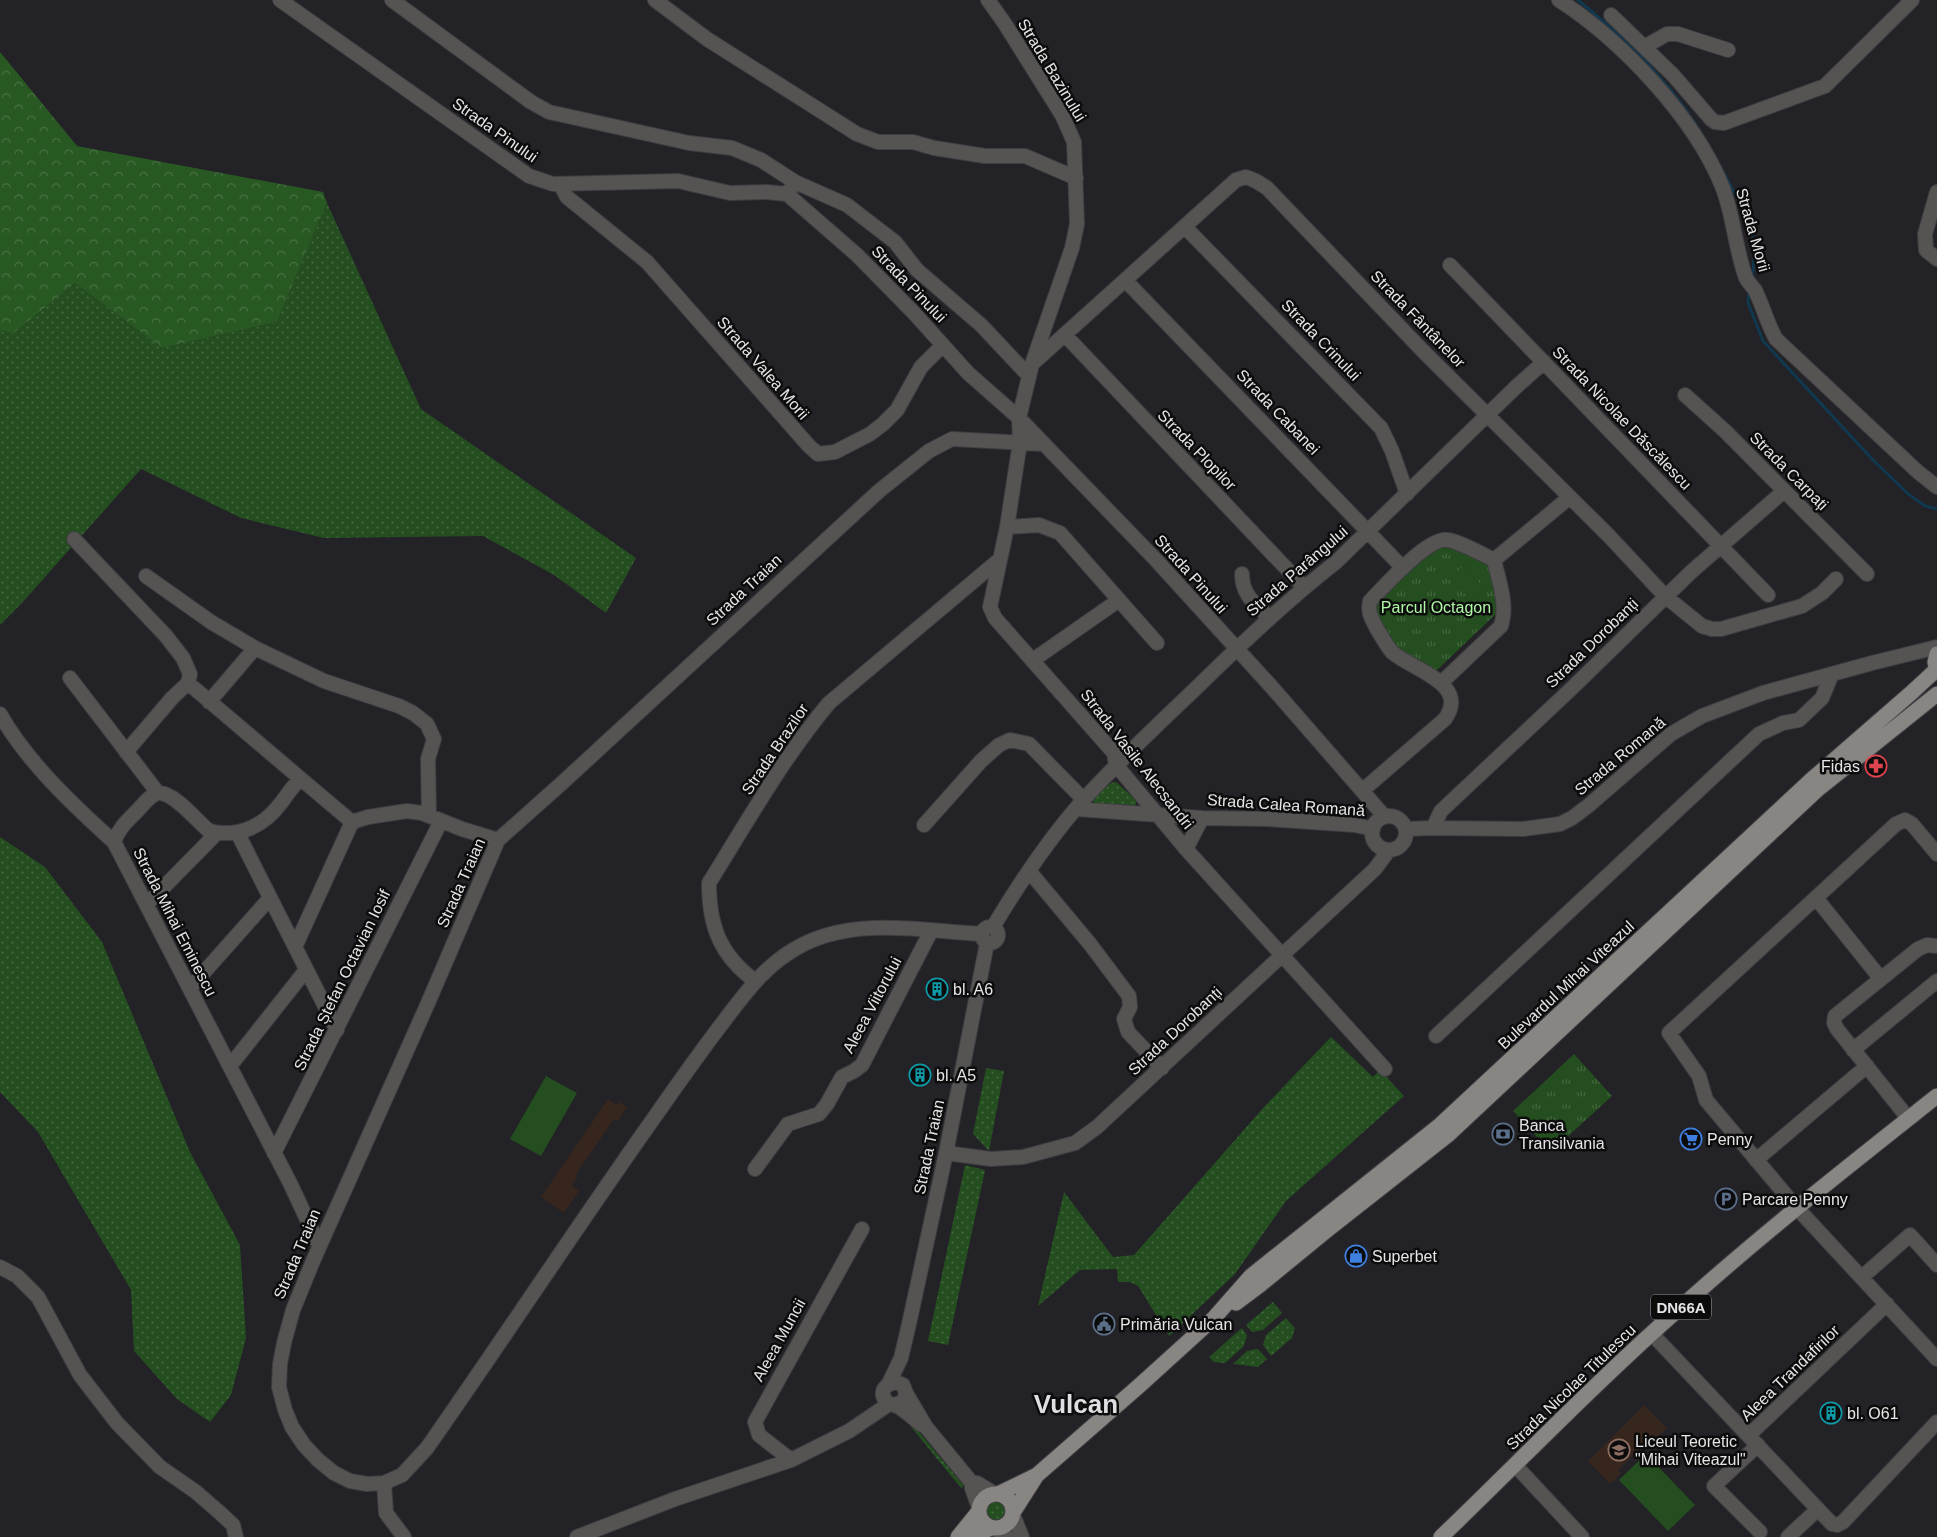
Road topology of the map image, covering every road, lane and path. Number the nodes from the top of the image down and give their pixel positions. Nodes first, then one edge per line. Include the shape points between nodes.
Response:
1 (280, 0) edge
2 (392, 0) edge
3 (655, 0) edge
4 (988, 0) edge
5 (1559, 0) edge
6 (1912, 0) edge
7 (1611, 15) dead end
8 (1644, 46) junction
9 (1728, 50) dead end
10 (1690, 113) junction
11 (1076, 178) junction
12 (795, 182) junction
13 (560, 184) junction
14 (1937, 192) edge
15 (787, 194) junction
16 (1186, 227) junction
17 (1937, 259) edge
18 (1450, 265) dead end
19 (1126, 281) junction
20 (1065, 336) junction
21 (943, 345) junction
22 (1544, 362) junction
23 (1031, 370) junction
24 (1685, 395) dead end
25 (1487, 415) junction
26 (1020, 418) junction
27 (1020, 442) junction
28 (1044, 444) junction
29 (1937, 487) edge
30 (1784, 491) junction
31 (1407, 494) junction
32 (1570, 497) junction
33 (1007, 527) junction
34 (1368, 532) junction
35 (74, 539) dead end
36 (1722, 546) junction
37 (1000, 559) junction
38 (1494, 560) junction
39 (1403, 568) junction
40 (1242, 574) dead end
41 (1867, 574) dead end
42 (146, 576) dead end
43 (1836, 579) dead end
44 (1304, 587) junction
45 (1768, 594) dead end
46 (1665, 596) junction
47 (1119, 600) junction
48 (1270, 618) junction
49 (1157, 643) dead end
50 (254, 648) junction
51 (1236, 649) junction
52 (1033, 660) junction
53 (1936, 661) edge
54 (1832, 674) junction
55 (70, 678) dead end
56 (1441, 682) junction
57 (188, 683) junction
58 (1937, 694) edge
59 (210, 702) junction
60 (0, 714) edge
61 (126, 752) junction
62 (1116, 765) junction
63 (301, 779) junction
64 (1363, 790) junction
65 (158, 794) junction
66 (1080, 804) junction
67 (1156, 813) junction
68 (1385, 816) junction
69 (1202, 818) junction
70 (435, 819) junction
71 (352, 822) junction
72 (924, 824) dead end
73 (1433, 828) junction
74 (1373, 829) junction
75 (1406, 830) junction
76 (237, 832) junction
77 (216, 834) junction
78 (1932, 838) edge
79 (498, 840) junction
80 (114, 842) junction
81 (1186, 849) junction
82 (1389, 850) junction
83 (1937, 854) edge
84 (1028, 871) junction
85 (270, 898) junction
86 (1816, 898) junction
87 (147, 904) junction
88 (931, 931) junction
89 (987, 935) junction
90 (1937, 946) edge
91 (295, 947) junction
92 (1283, 956) junction
93 (306, 970) junction
94 (1880, 979) junction
95 (1937, 981) edge
96 (754, 982) junction
97 (190, 988) junction
98 (337, 1030) junction
99 (1436, 1036) dead end
100 (1853, 1050) junction
101 (230, 1066) junction
102 (1867, 1066) junction
103 (1162, 1068) junction
104 (1385, 1069) dead end
105 (1937, 1096) edge
106 (1908, 1118) junction
107 (274, 1153) junction
108 (946, 1153) junction
109 (1756, 1160) junction
110 (755, 1169) dead end
111 (1796, 1206) junction
112 (862, 1229) dead end
113 (319, 1245) junction
114 (1937, 1265) edge
115 (0, 1267) edge
116 (1862, 1278) junction
117 (1887, 1304) junction
118 (1214, 1318) junction
119 (1652, 1334) junction
120 (901, 1358) junction
121 (1937, 1359) edge
122 (906, 1390) junction
123 (889, 1396) junction
124 (1937, 1422) edge
125 (926, 1427) junction
126 (1754, 1440) junction
127 (791, 1460) junction
128 (1515, 1464) junction
129 (1037, 1475) junction
130 (384, 1483) junction
131 (972, 1483) junction
132 (996, 1494) junction
133 (1818, 1508) junction
134 (979, 1509) junction
135 (1013, 1513) junction
136 (997, 1531) edge
137 (1838, 1531) edge
138 (1760, 1535) edge
139 (236, 1537) edge
140 (404, 1537) edge
141 (577, 1537) edge
142 (958, 1537) edge
143 (970, 1537) edge
144 (1022, 1537) edge
145 (1441, 1537) edge
146 (1582, 1537) edge
147 (1788, 1537) edge

1 - 13 street, Strada Pinului via 529,176
2 - 12 street via 549,112 689,143 732,148 761,160
3 - 11 street via 707,39 857,134 878,142 913,142 985,156 1025,156
4 - 11 street, Strada Bazinului via 1062,115 1074,142
5 - 10 street, Strada Morii via 1579,13
6 - 10 street via 1825,86 1724,123
7 - 8 street
8 - 9 street via 1667,34 1678,34
8 - 10 street via 1673,75
10 - 29 street, Strada Morii via 1730,209 1750,284 1770,327 1784,348
11 - 23 street, Strada Bazinului via 1077,224 1072,248
12 - 15 street
12 - 23 street via 847,205 895,242 917,270
13 - 15 street, Strada Pinului via 678,181 730,193
13 - 21 street, Strada Valea Morii via 567,197 647,262 818,454 835,452 883,424 897,410 920,367
14 - 17 street via 1925,234 1926,250
15 - 21 street, Strada Pinului via 857,255
16 - 19 street, Strada Fântânelor
16 - 25 street, Strada Fântânelor via 1236,180 1246,177 1268,188
16 - 31 street, Strada Crinului via 1381,428
18 - 22 street, Strada Nicolae Dăscălescu
19 - 20 street, Strada Fântânelor
19 - 34 street, Strada Cabanei
20 - 23 street, Strada Fântânelor
20 - 44 street, Strada Plopilor
21 - 26 street, Strada Pinului via 968,373
22 - 25 street, Strada Parângului
22 - 36 street, Strada Nicolae Dăscălescu
23 - 26 street, Strada Vasile Alecsandri
24 - 30 street, Strada Carpați
25 - 31 street, Strada Parângului
25 - 32 street, Strada Fântânelor
26 - 27 street, Strada Vasile Alecsandri
26 - 28 street, Strada Pinului
27 - 28 street, Strada Traian
27 - 33 street, Strada Vasile Alecsandri
27 - 79 street, Strada Traian via 952,439 929,450 864,504
28 - 51 street, Strada Pinului
30 - 36 street, Strada Dorobanți
30 - 41 street, Strada Carpați
31 - 34 street, Strada Parângului
32 - 38 street
32 - 46 street, Strada Fântânelor
33 - 37 street, Strada Vasile Alecsandri
33 - 47 street via 1039,525 1060,533
34 - 39 street, Strada Cabanei
34 - 44 street, Strada Parângului
35 - 57 street via 184,658 190,674
36 - 45 street, Strada Nicolae Dăscălescu
36 - 46 street, Strada Dorobanți
37 - 52 street, Strada Vasile Alecsandri via 990,606 994,618
37 - 96 street, Strada Brazilor via 829,704 796,746 709,883 713,926 724,951
38 - 39 street via 1447,540 1428,545
38 - 56 street via 1504,606 1501,626
39 - 56 street via 1370,601 1369,615 1391,651
40 - 48 street via 1245,592
42 - 50 street
43 - 46 street, Strada Fântânelor via 1802,606 1721,629 1702,626
44 - 48 street, Strada Parângului
46 - 73 street, Strada Dorobanți via 1441,811
47 - 49 street
47 - 52 street
48 - 51 street, Strada Parângului
50 - 59 street
50 - 70 street via 324,680 399,706 428,724 434,739 428,760
51 - 62 street, Strada Parângului
51 - 64 street, Strada Pinului
52 - 62 street, Strada Vasile Alecsandri via 1114,754
53 - 54 street, Strada Romană via 1913,652
53 - 118 main road, Bulevardul Mihai Viteazul via 1903,701 1810,781 1440,1125 1251,1276
54 - 73 street, Strada Romană via 1755,696 1687,724 1671,734 1588,806 1560,824 1523,829
54 - 99 street via 1822,698 1799,720 1759,734
55 - 61 street
56 - 64 street via 1451,694 1452,702 1445,719
57 - 59 street
57 - 61 street
58 - 118 main road, Bulevardul Mihai Viteazul via 1817,790 1449,1134
59 - 63 street
60 - 80 street via 60,792
61 - 65 street
62 - 66 street, Strada Parângului
62 - 67 street, Strada Vasile Alecsandri
63 - 71 street
63 - 76 street via 263,822
64 - 68 street, Strada Pinului
65 - 77 street via 168,795
65 - 80 street, Strada Mihai Eminescu via 122,826
66 - 67 street, Strada Calea Romană
66 - 72 street via 1028,744 1010,740 980,761
66 - 84 street, Strada Traian
67 - 69 street, Strada Calea Romană
67 - 81 street, Strada Vasile Alecsandri
68 - 74 street
68 - 75 street via 1401,820
69 - 74 street, Strada Calea Romană via 1268,819
69 - 81 street
70 - 71 street via 407,811
70 - 79 street
70 - 98 street, Strada Ștefan Octavian Iosif
71 - 91 street
73 - 75 street, Strada Romană
74 - 82 street via 1376,843
75 - 82 street via 1402,844
76 - 77 street
76 - 85 street
77 - 87 street
78 - 83 street
78 - 86 street via 1905,820 1887,832
79 - 113 street, Strada Traian
80 - 87 street, Strada Mihai Eminescu
81 - 92 street, Strada Vasile Alecsandri
82 - 92 street, Strada Dorobanți via 1375,870
84 - 89 street, Strada Traian
84 - 103 street via 1129,996 1130,1007 1124,1019 1128,1032
85 - 91 street
85 - 97 street
86 - 94 street
86 - 109 street via 1670,1032 1699,1076 1706,1100
87 - 97 street, Strada Mihai Eminescu
88 - 89 street, Strada Traian
88 - 96 street, Strada Traian via 860,929 816,938 770,965
88 - 110 street, Aleea Viitorului via 862,1065 842,1077 819,1114 788,1124
89 - 108 street, Strada Traian
90 - 94 street via 1926,945 1918,949
91 - 93 street
92 - 103 street, Strada Dorobanți
92 - 104 street, Strada Vasile Alecsandri
93 - 98 street
93 - 101 street
94 - 100 street via 1835,1016 1837,1029
95 - 100 street
96 - 130 street, Strada Traian via 638,1140 428,1448 402,1475
97 - 101 street, Strada Mihai Eminescu
98 - 107 street, Strada Ștefan Octavian Iosif
100 - 102 street
101 - 107 street, Strada Mihai Eminescu
102 - 106 street
102 - 109 street
103 - 108 street, Strada Dorobanți via 1075,1143 1023,1157 991,1159
105 - 106 main road, Strada Nicolae Titulescu / DN66A
106 - 111 main road, Strada Nicolae Titulescu / DN66A
107 - 113 street, Strada Mihai Eminescu
108 - 120 street, Strada Traian
109 - 111 street
111 - 116 street
111 - 119 main road, Strada Nicolae Titulescu / DN66A
112 - 127 street, Aleea Muncii via 755,1422 759,1435
113 - 130 street, Strada Traian via 292,1310 284,1343 279,1387 284,1410 304,1445 334,1473 350,1481
114 - 116 street via 1910,1234
115 - 139 street via 17,1276 38,1297 80,1375 117,1423 160,1467 226,1518
116 - 117 street
117 - 121 street
117 - 126 street, Aleea Trandafirilor
118 - 129 main road, Bulevardul Mihai Viteazul
119 - 126 street
119 - 128 main road, Strada Nicolae Titulescu / DN66A
120 - 122 street, Strada Traian
120 - 123 street, Strada Traian
122 - 123 street via 904,1401
122 - 123 street via 896,1382
122 - 125 street, Strada Traian
123 - 125 street, Strada Traian
123 - 127 street via 849,1430
124 - 137 street, Aleea Trandafirilor
125 - 131 street, Strada Traian
126 - 133 street, Aleea Trandafirilor
126 - 138 street via 1714,1486
127 - 141 street via 675,1499
128 - 145 main road, Strada Nicolae Titulescu / DN66A
128 - 146 street
129 - 132 main road, Bulevardul Mihai Viteazul
129 - 135 main road, Bulevardul Mihai Viteazul
130 - 140 street via 386,1514
131 - 132 street, Strada Traian
131 - 134 street, Strada Traian
132 - 134 main road via 984,1499
132 - 135 main road via 1009,1499
133 - 137 street, Aleea Trandafirilor
133 - 147 street
134 - 136 main road via 982,1521
134 - 142 main road
135 - 136 main road via 1007,1525
135 - 144 street
136 - 143 main road

